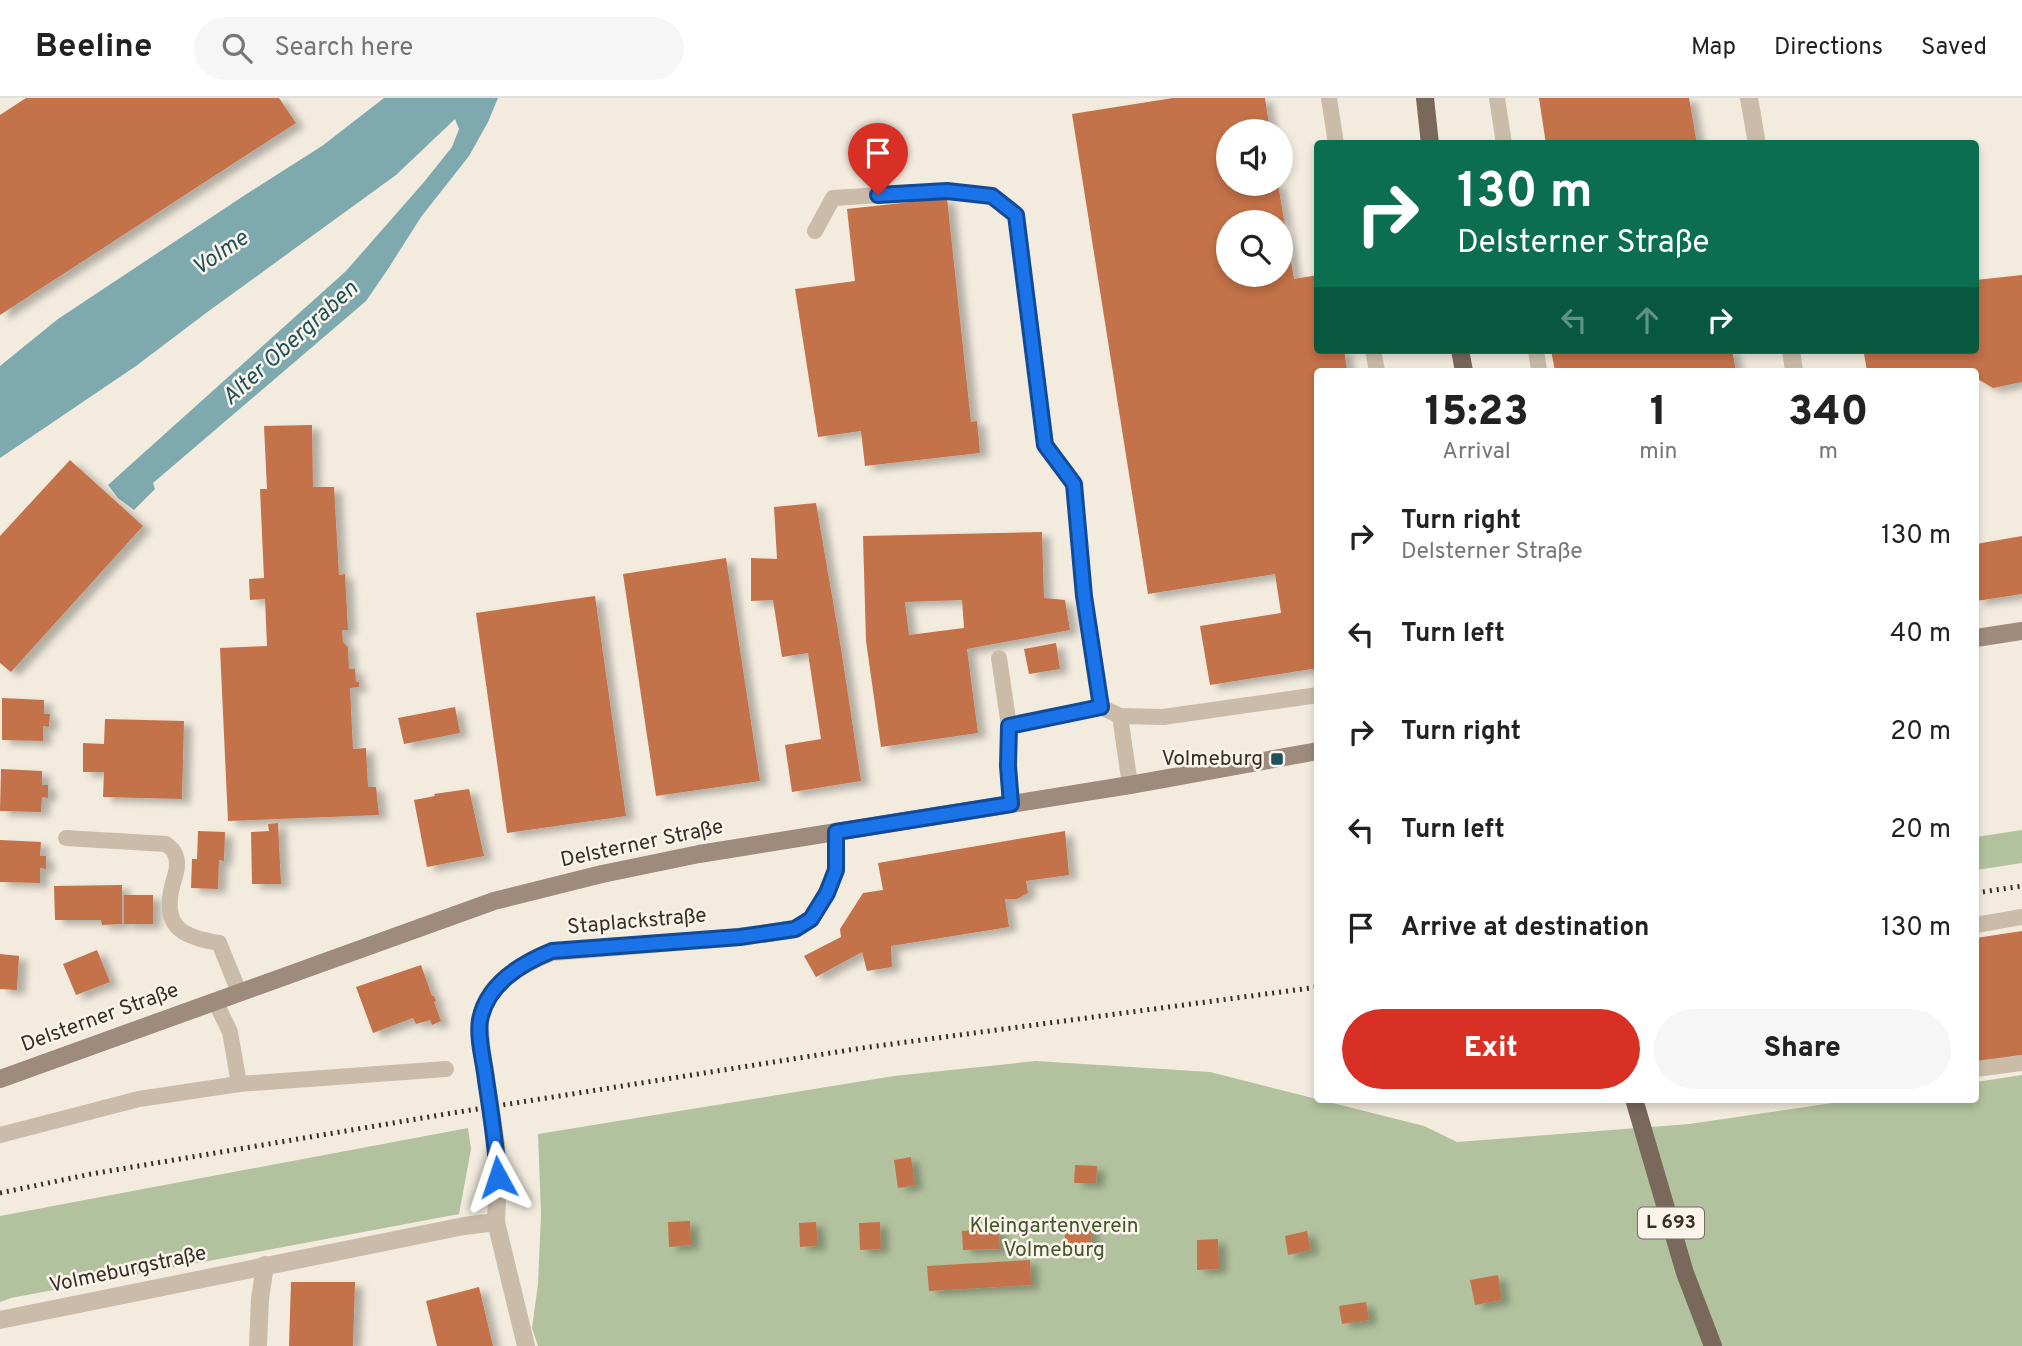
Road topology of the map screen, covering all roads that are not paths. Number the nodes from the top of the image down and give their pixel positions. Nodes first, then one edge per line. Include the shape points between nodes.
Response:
1 (1328, 98) edge
2 (1425, 98) edge
3 (1497, 98) edge
4 (1749, 98) edge
5 (1335, 140) edge
6 (1430, 140) edge
7 (1503, 140) edge
8 (1755, 140) edge
9 (815, 231) dead end
10 (2022, 631) edge
11 (1979, 638) edge
12 (999, 658) dead end
13 (1314, 696) edge
14 (1101, 707) junction
15 (1120, 716) junction
16 (1009, 726) junction
17 (1314, 752) edge
18 (1130, 785) junction
19 (1011, 804) junction
20 (836, 832) junction
21 (66, 838) dead end
22 (2022, 917) edge
23 (1979, 924) edge
24 (239, 992) junction
25 (215, 1000) junction
26 (2022, 1063) edge
27 (446, 1069) dead end
28 (1979, 1069) edge
29 (0, 1079) edge
30 (239, 1084) junction
31 (1635, 1103) edge
32 (0, 1135) edge
33 (496, 1222) junction
34 (265, 1265) junction
35 (0, 1320) edge
36 (258, 1346) edge
37 (526, 1346) edge
38 (1713, 1346) edge

1 - 5 lane
2 - 6 main road
3 - 7 lane
4 - 8 street
9 - 14 lane via 833,198 947,191 992,196 1016,215 1045,445 1074,484 1084,596
10 - 11 street
12 - 16 lane
13 - 15 lane via 1163,717
14 - 15 lane
14 - 16 lane
15 - 18 lane
16 - 19 lane
17 - 18 street, Delsterner Straße
18 - 19 street, Delsterner Straße
19 - 20 street, Delsterner Straße
20 - 24 street, Delsterner Straße via 699,854 494,901
20 - 33 street, Staplackstraße, bridge via 836,870 827,893 811,919 795,929 552,951 506,976 488,1000 480,1021 496,1145
21 - 24 lane via 166,844 174,852 177,868 169,896 173,922 183,933 219,943
22 - 23 lane
24 - 25 street, Delsterner Straße
25 - 29 street, Delsterner Straße
25 - 30 lane via 230,1032
26 - 28 lane
27 - 30 lane
30 - 32 lane via 139,1099
31 - 38 main road, L 693 via 1685,1273
33 - 34 street, Volmeburgstraße
33 - 37 street, Staplackstraße
34 - 35 street, Volmeburgstraße
34 - 36 street

